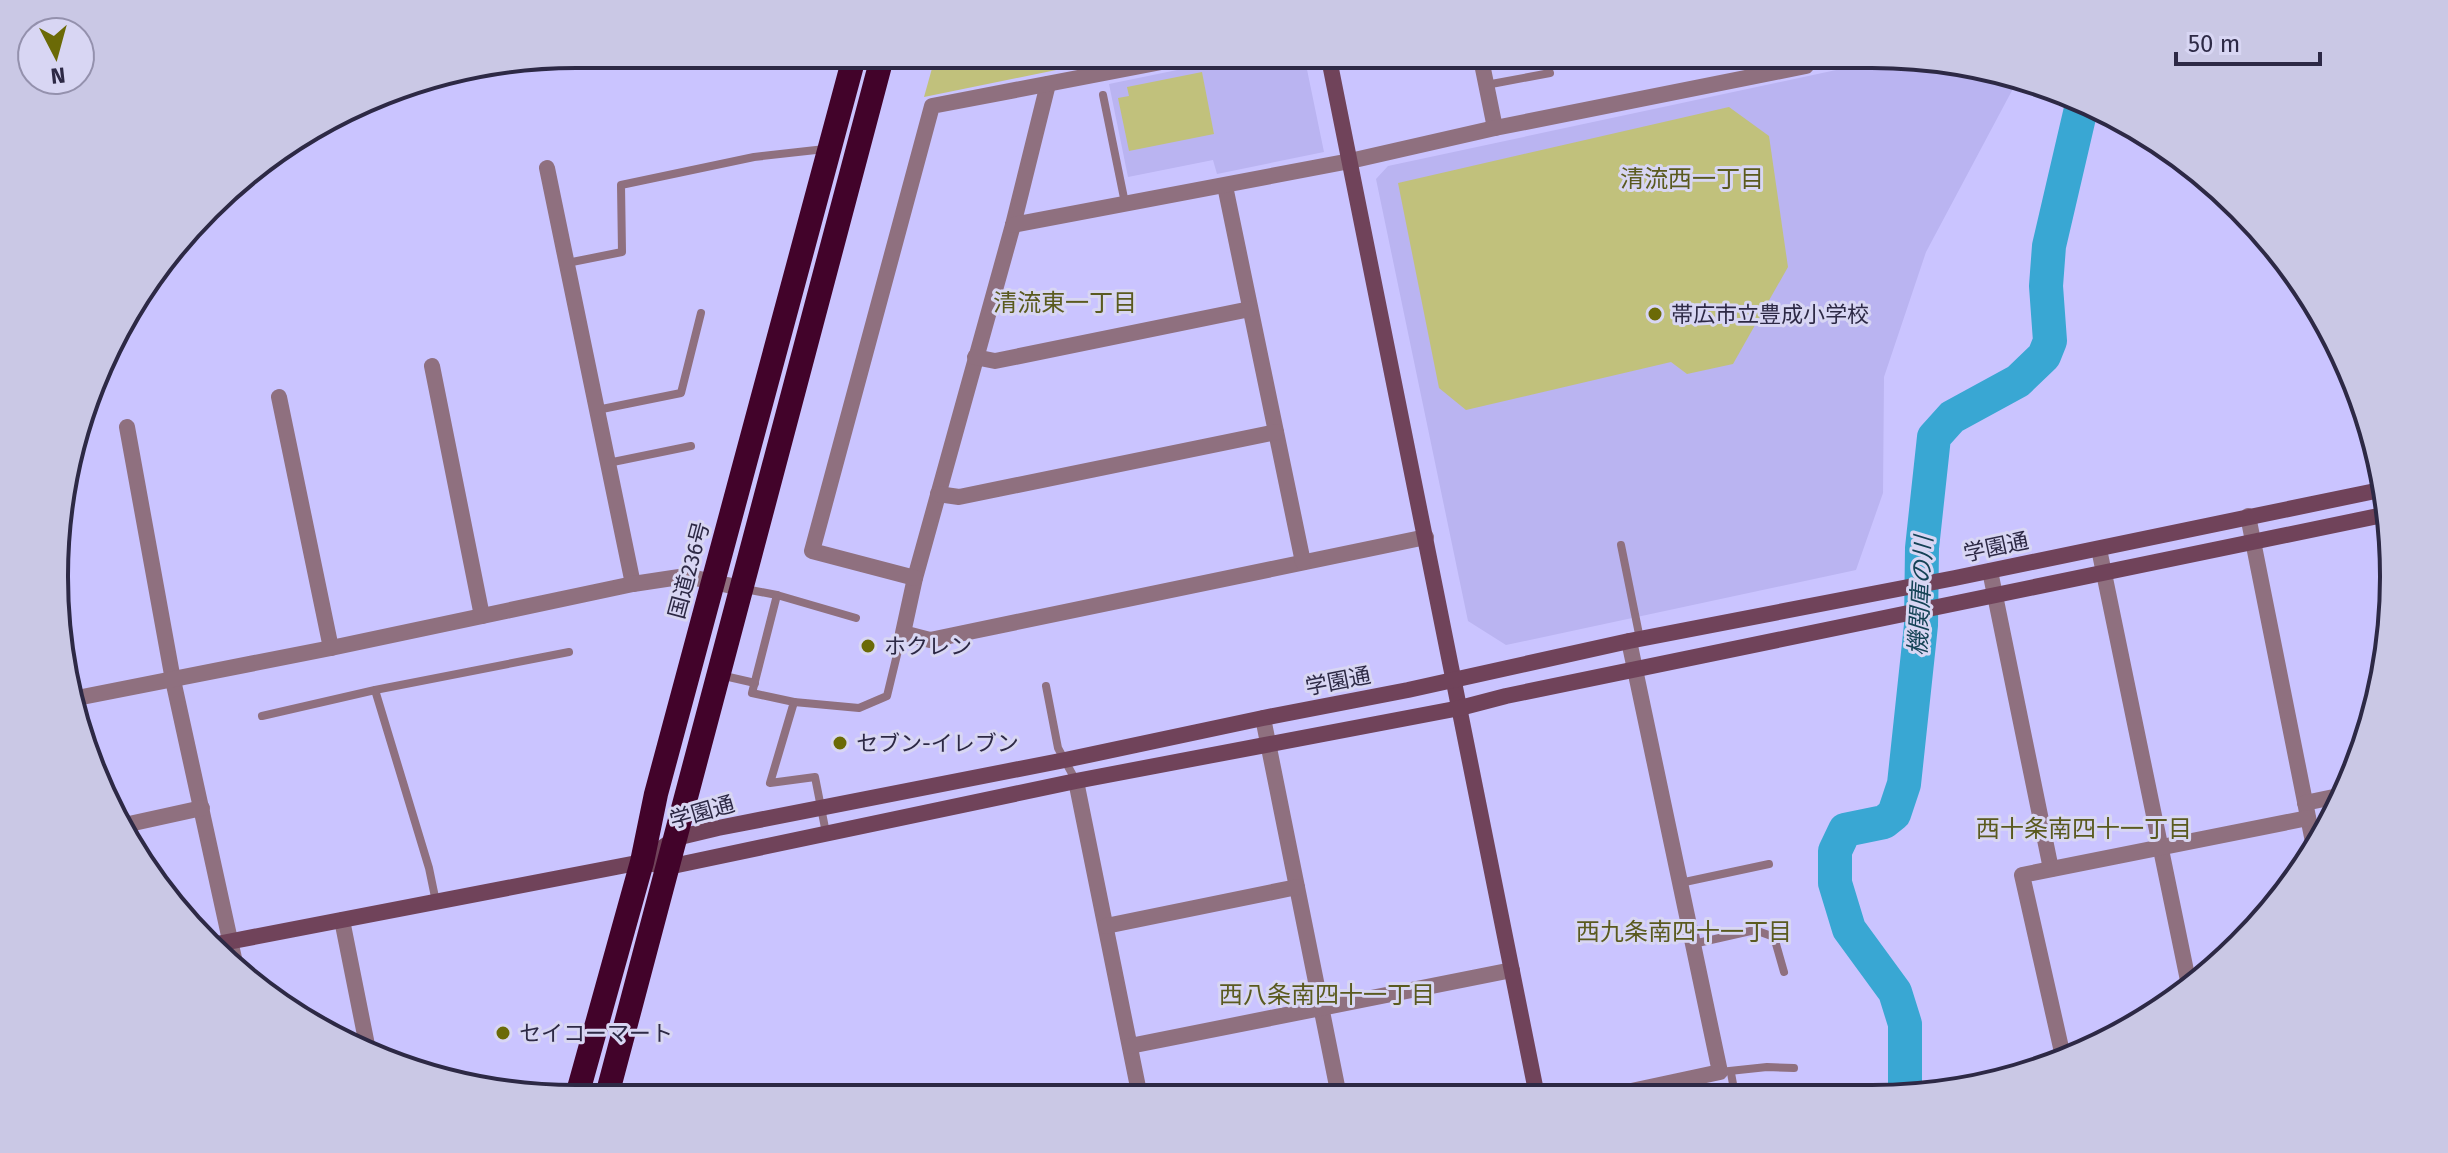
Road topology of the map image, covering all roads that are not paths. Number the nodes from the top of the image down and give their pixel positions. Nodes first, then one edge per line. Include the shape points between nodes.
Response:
1 (851, 68) edge
2 (879, 68) edge
3 (1131, 68) edge
4 (1331, 68) edge
5 (1483, 68) edge
6 (1796, 68) edge
7 (1550, 73) dead end
8 (1048, 84) junction
9 (1486, 85) junction
10 (1103, 95) dead end
11 (1495, 128) junction
12 (830, 148) junction
13 (1350, 161) junction
14 (547, 168) dead end
15 (1225, 186) junction
16 (1125, 204) junction
17 (1013, 225) junction
18 (567, 263) junction
19 (1250, 309) junction
20 (701, 313) dead end
21 (975, 357) junction
22 (432, 366) dead end
23 (279, 397) dead end
24 (597, 410) junction
25 (127, 427) dead end
26 (1276, 432) junction
27 (691, 446) dead end
28 (608, 463) junction
29 (2373, 491) edge
30 (938, 494) junction
31 (2248, 516) junction
32 (2377, 516) edge
33 (1426, 537) junction
34 (2252, 543) junction
35 (1621, 545) dead end
36 (2099, 549) junction
37 (1303, 562) junction
38 (1990, 571) junction
39 (2103, 572) junction
40 (915, 578) junction
41 (713, 581) junction
42 (633, 584) junction
43 (741, 588) junction
44 (777, 595) junction
45 (1995, 595) junction
46 (482, 616) junction
47 (856, 618) dead end
48 (903, 633) junction
49 (1634, 640) junction
50 (331, 648) junction
51 (569, 652) dead end
52 (1633, 670) junction
53 (719, 674) junction
54 (173, 680) junction
55 (1455, 680) junction
56 (755, 683) junction
57 (1046, 686) dead end
58 (375, 690) junction
59 (83, 697) edge
60 (794, 702) junction
61 (1460, 708) junction
62 (262, 716) dead end
63 (1263, 718) junction
64 (1268, 745) junction
65 (1065, 760) junction
66 (1076, 781) junction
67 (2328, 801) edge
68 (821, 807) junction
69 (202, 808) junction
70 (2306, 810) junction
71 (132, 823) edge
72 (2311, 833) edge
73 (826, 834) junction
74 (676, 838) junction
75 (2160, 847) junction
76 (642, 862) junction
77 (1769, 864) dead end
78 (668, 867) junction
79 (2051, 869) junction
80 (1679, 883) junction
81 (1297, 887) junction
82 (436, 902) junction
83 (342, 920) junction
84 (1106, 926) junction
85 (229, 941) junction
86 (224, 942) edge
87 (1692, 944) junction
88 (231, 950) edge
89 (1512, 970) junction
90 (1784, 972) dead end
91 (2187, 975) edge
92 (1323, 1008) junction
93 (366, 1039) edge
94 (1130, 1046) junction
95 (2061, 1048) edge
96 (1794, 1068) dead end
97 (1725, 1073) junction
98 (580, 1085) edge
99 (610, 1085) edge
100 (1138, 1085) edge
101 (1337, 1085) edge
102 (1535, 1085) edge
103 (1664, 1085) edge
104 (1730, 1085) edge

1 - 12 highway, 国道236号
2 - 43 highway
3 - 8 street
4 - 13 street
5 - 9 street
6 - 11 street
7 - 9 lane
8 - 17 street
8 - 40 street via 932,106 820,520 812,551
9 - 11 street
10 - 16 lane
11 - 13 street
12 - 18 lane via 754,157 621,185 622,252
12 - 41 highway, 国道236号
13 - 15 street
13 - 33 street
14 - 18 street
15 - 16 street
15 - 19 street
16 - 17 street
17 - 21 street
18 - 24 street
19 - 21 street via 995,361
19 - 26 street
20 - 24 lane via 681,393
21 - 30 street
22 - 46 street
23 - 50 street
24 - 28 street
25 - 54 street
26 - 30 street via 959,497
26 - 37 street
27 - 28 lane
28 - 42 street
29 - 31 street, 学園通
30 - 40 street
31 - 34 street
31 - 36 street, 学園通
32 - 34 street, 学園通
33 - 37 street
33 - 55 street
34 - 39 street, 学園通
34 - 70 street
35 - 49 lane
36 - 38 street, 学園通
36 - 39 street
37 - 48 street via 930,640
38 - 45 street
38 - 49 street, 学園通
39 - 45 street, 学園通
39 - 75 street
40 - 48 street
41 - 42 street via 686,576
41 - 43 street
41 - 76 highway, 国道236号
42 - 46 street
43 - 44 lane
43 - 53 highway
44 - 47 lane
44 - 56 lane
45 - 52 street, 学園通
45 - 79 street
46 - 50 street
48 - 60 lane via 887,696 859,708
49 - 52 street
49 - 55 street, 学園通
50 - 54 street
51 - 58 lane
52 - 61 street, 学園通
52 - 80 street
53 - 56 lane
53 - 74 highway
54 - 59 street
54 - 69 street
55 - 61 street
55 - 63 street, 学園通
56 - 60 lane via 752,693
57 - 65 lane
58 - 62 lane
58 - 82 lane
60 - 68 lane via 770,783 815,777
61 - 64 street, 学園通
61 - 89 street
63 - 64 street
63 - 65 street, 学園通
64 - 66 street, 学園通
64 - 81 street
65 - 66 lane
65 - 68 street, 学園通
66 - 73 street, 学園通
66 - 84 street
67 - 70 street
68 - 73 lane
68 - 74 street, 学園通
69 - 71 street
69 - 85 street
70 - 72 street
70 - 75 street
73 - 78 street, 学園通
74 - 76 street, 学園通
74 - 78 highway
75 - 79 street
75 - 91 street
76 - 78 street, 学園通
76 - 82 street
76 - 98 highway, 国道236号
77 - 80 lane
78 - 99 highway
79 - 95 street via 2022,875
80 - 87 street
81 - 84 street
81 - 92 street
82 - 83 street
83 - 85 street
83 - 93 street
84 - 94 street
85 - 86 street
85 - 88 street
87 - 90 lane via 1755,930 1774,937
87 - 97 street
89 - 92 street
89 - 102 street
92 - 94 street
92 - 101 street
94 - 100 street
96 - 97 lane
97 - 103 street
97 - 104 lane

